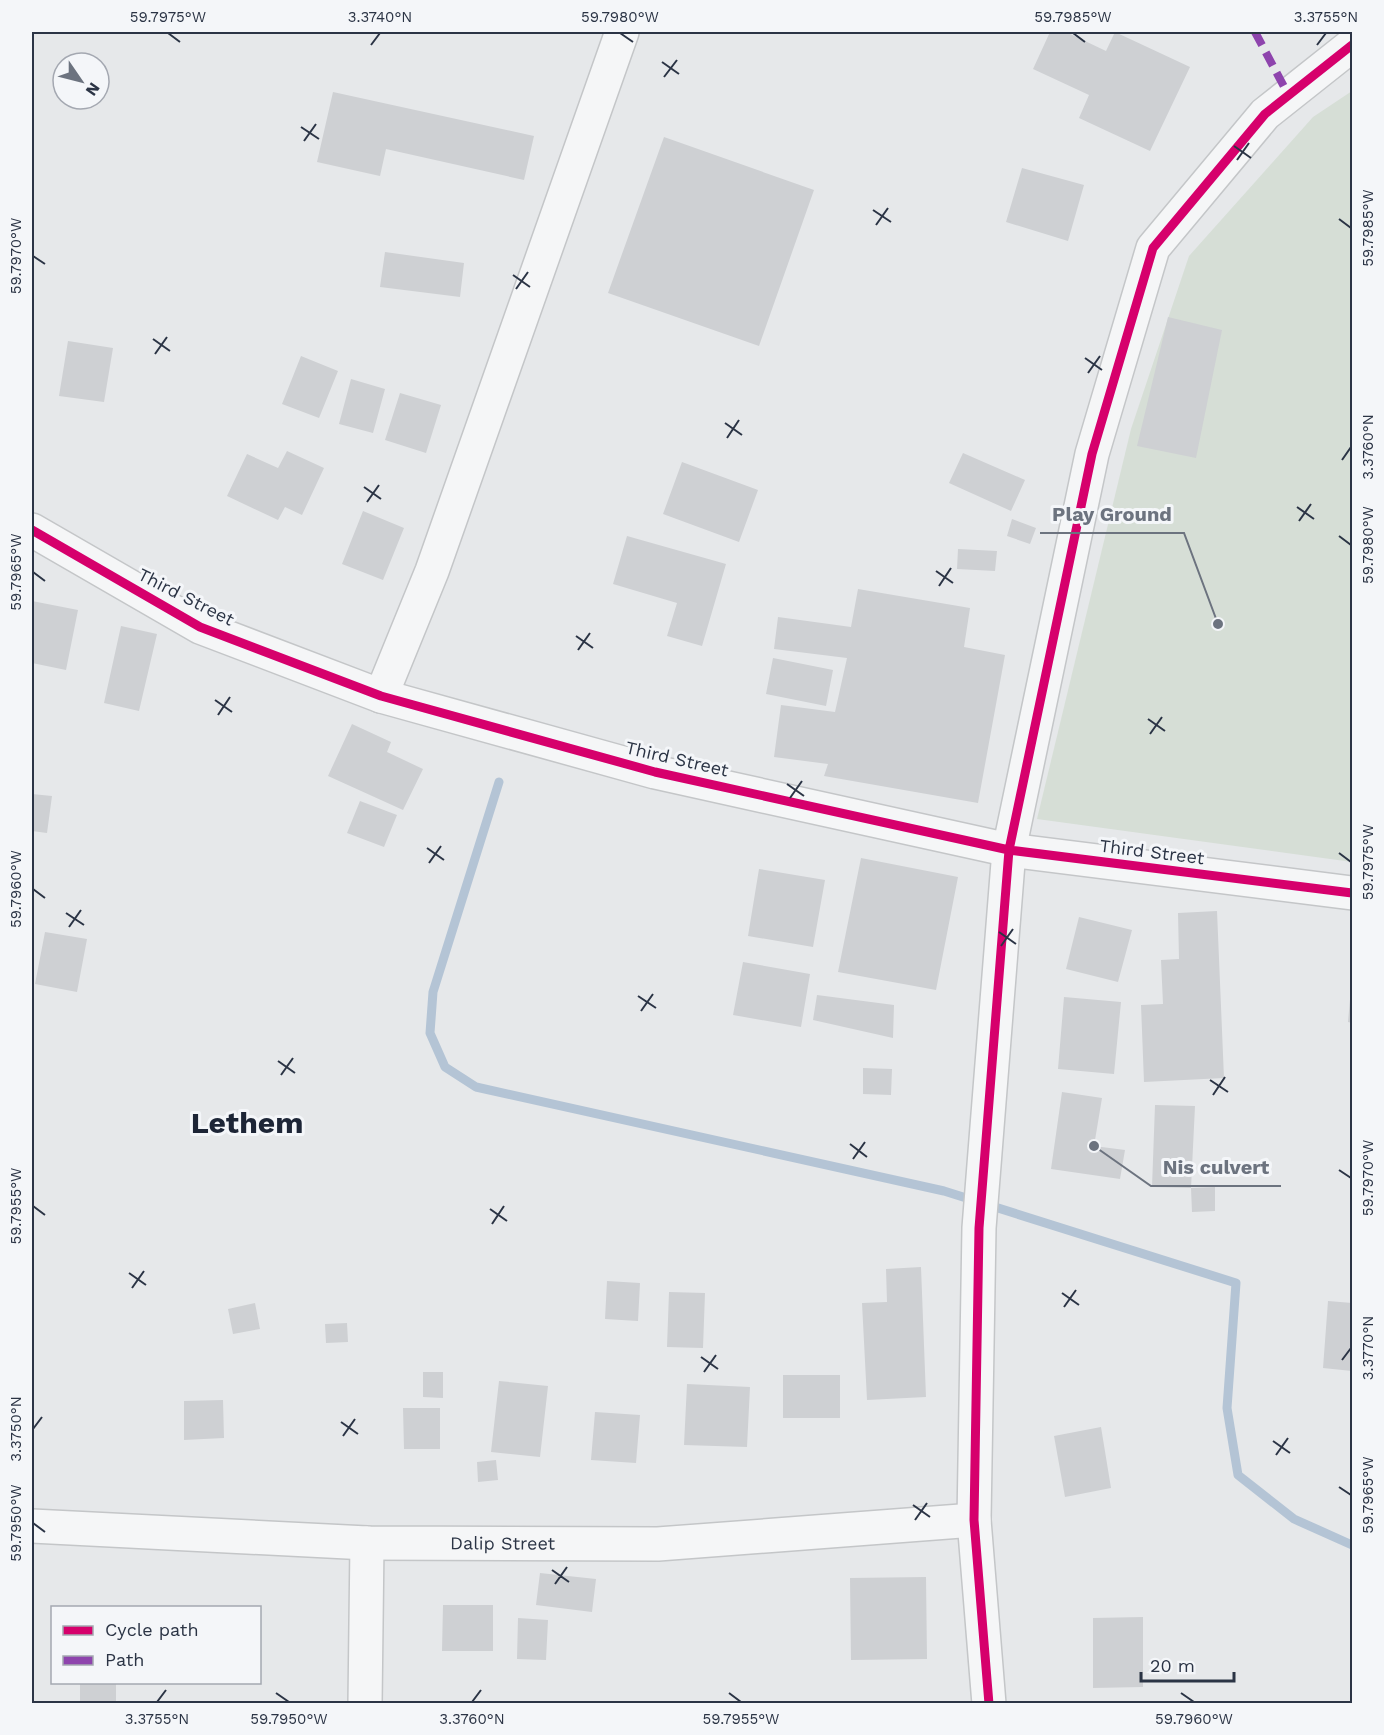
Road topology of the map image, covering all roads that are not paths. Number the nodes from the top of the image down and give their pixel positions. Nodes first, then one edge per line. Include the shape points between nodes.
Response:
1 (622, 32) edge
2 (1353, 45) edge
3 (32, 531) edge
4 (381, 696) junction
5 (1008, 850) junction
6 (1353, 893) edge
7 (974, 1520) junction
8 (32, 1526) edge
9 (367, 1543) junction
10 (365, 1704) edge
11 (989, 1704) edge

1 - 4 street via 432,571
2 - 5 street via 1265,114 1153,248 1092,454
3 - 4 street, Third Street via 200,627
4 - 5 street, Third Street via 655,772
5 - 6 street, Third Street
5 - 7 street via 981,1204
7 - 9 street, Dalip Street via 658,1544
7 - 11 street
8 - 9 street, Dalip Street
9 - 10 street

